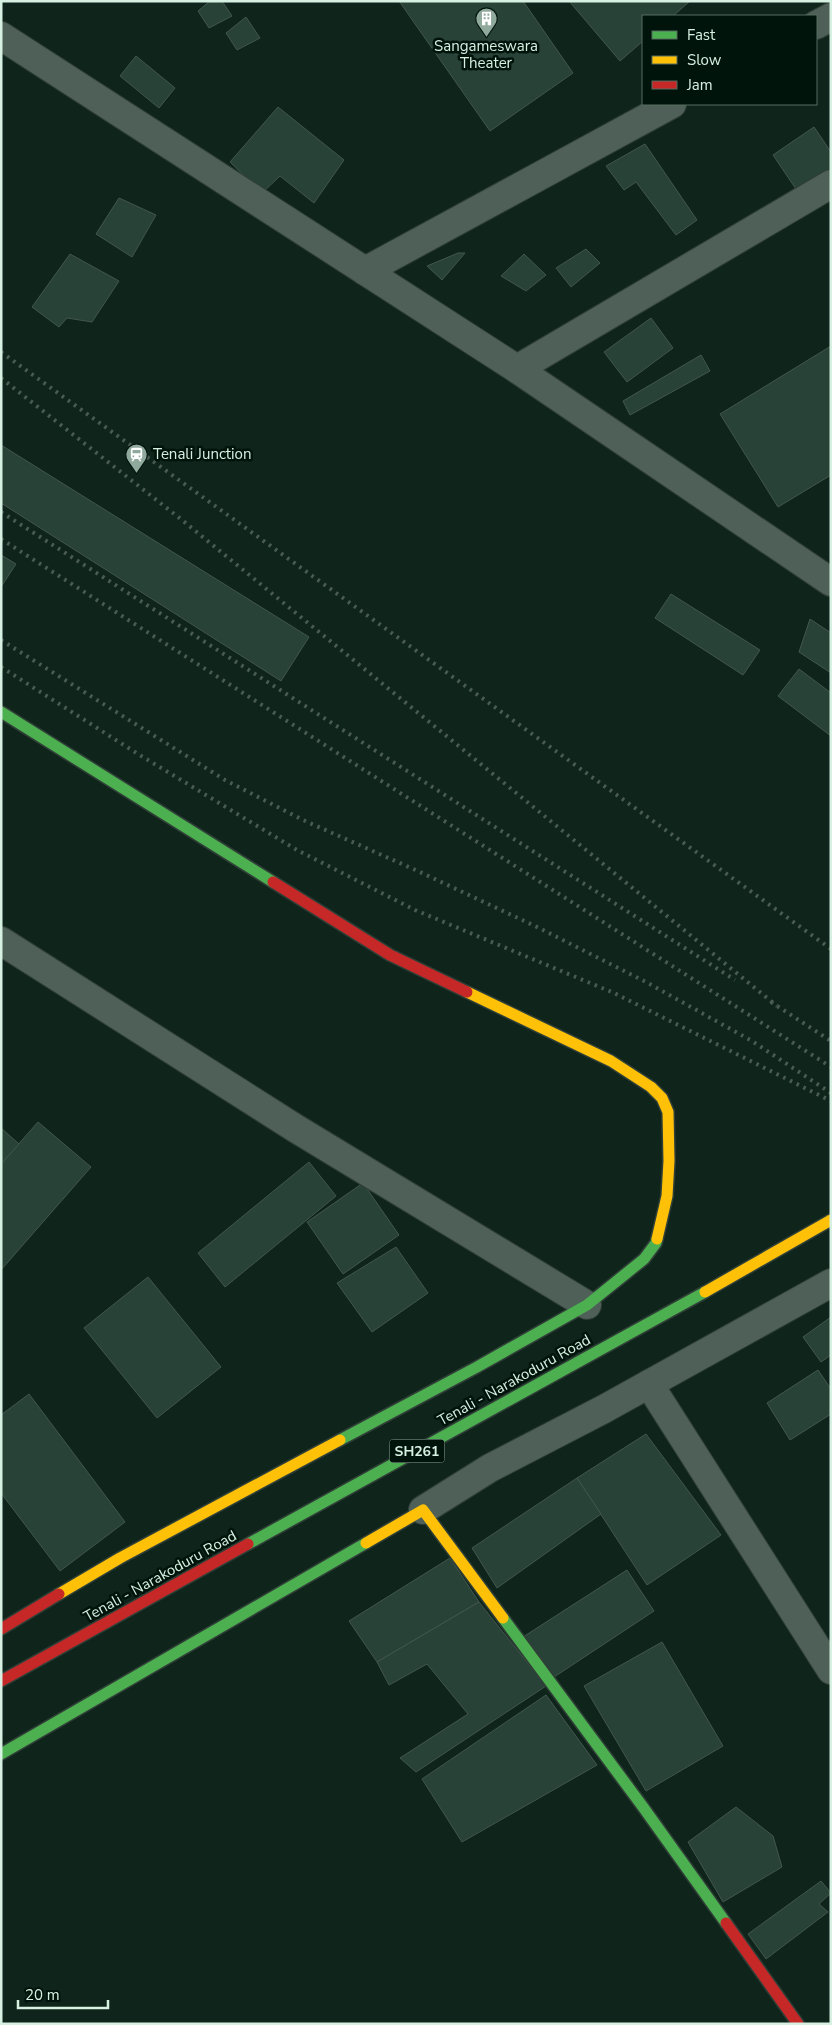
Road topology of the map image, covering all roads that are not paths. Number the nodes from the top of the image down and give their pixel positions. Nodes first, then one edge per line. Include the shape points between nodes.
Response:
1 (831, 17) edge
2 (817, 24) edge
3 (1, 36) edge
4 (670, 105) edge
5 (831, 184) edge
6 (366, 271) junction
7 (518, 369) junction
8 (831, 582) edge
9 (1, 712) edge
10 (1, 941) edge
11 (831, 1220) edge
12 (831, 1283) edge
13 (587, 1305) junction
14 (649, 1384) junction
15 (423, 1510) junction
16 (1, 1629) edge
17 (831, 1670) edge
18 (1, 1680) edge
19 (1, 1754) edge
20 (798, 2024) edge

1 - 2 street
3 - 6 street
4 - 6 street
5 - 7 street
6 - 7 street
7 - 8 street
9 - 13 main road via 390,955 611,1061 662,1098 668,1112 669,1160 667,1196 656,1243 644,1259
10 - 13 street via 295,1128
11 - 18 main road, Tenali - Narakoduru Road / SH261
12 - 14 street
13 - 16 main road via 120,1558
14 - 15 street via 490,1468
14 - 17 street
15 - 19 main road
15 - 20 main road via 644,1808

